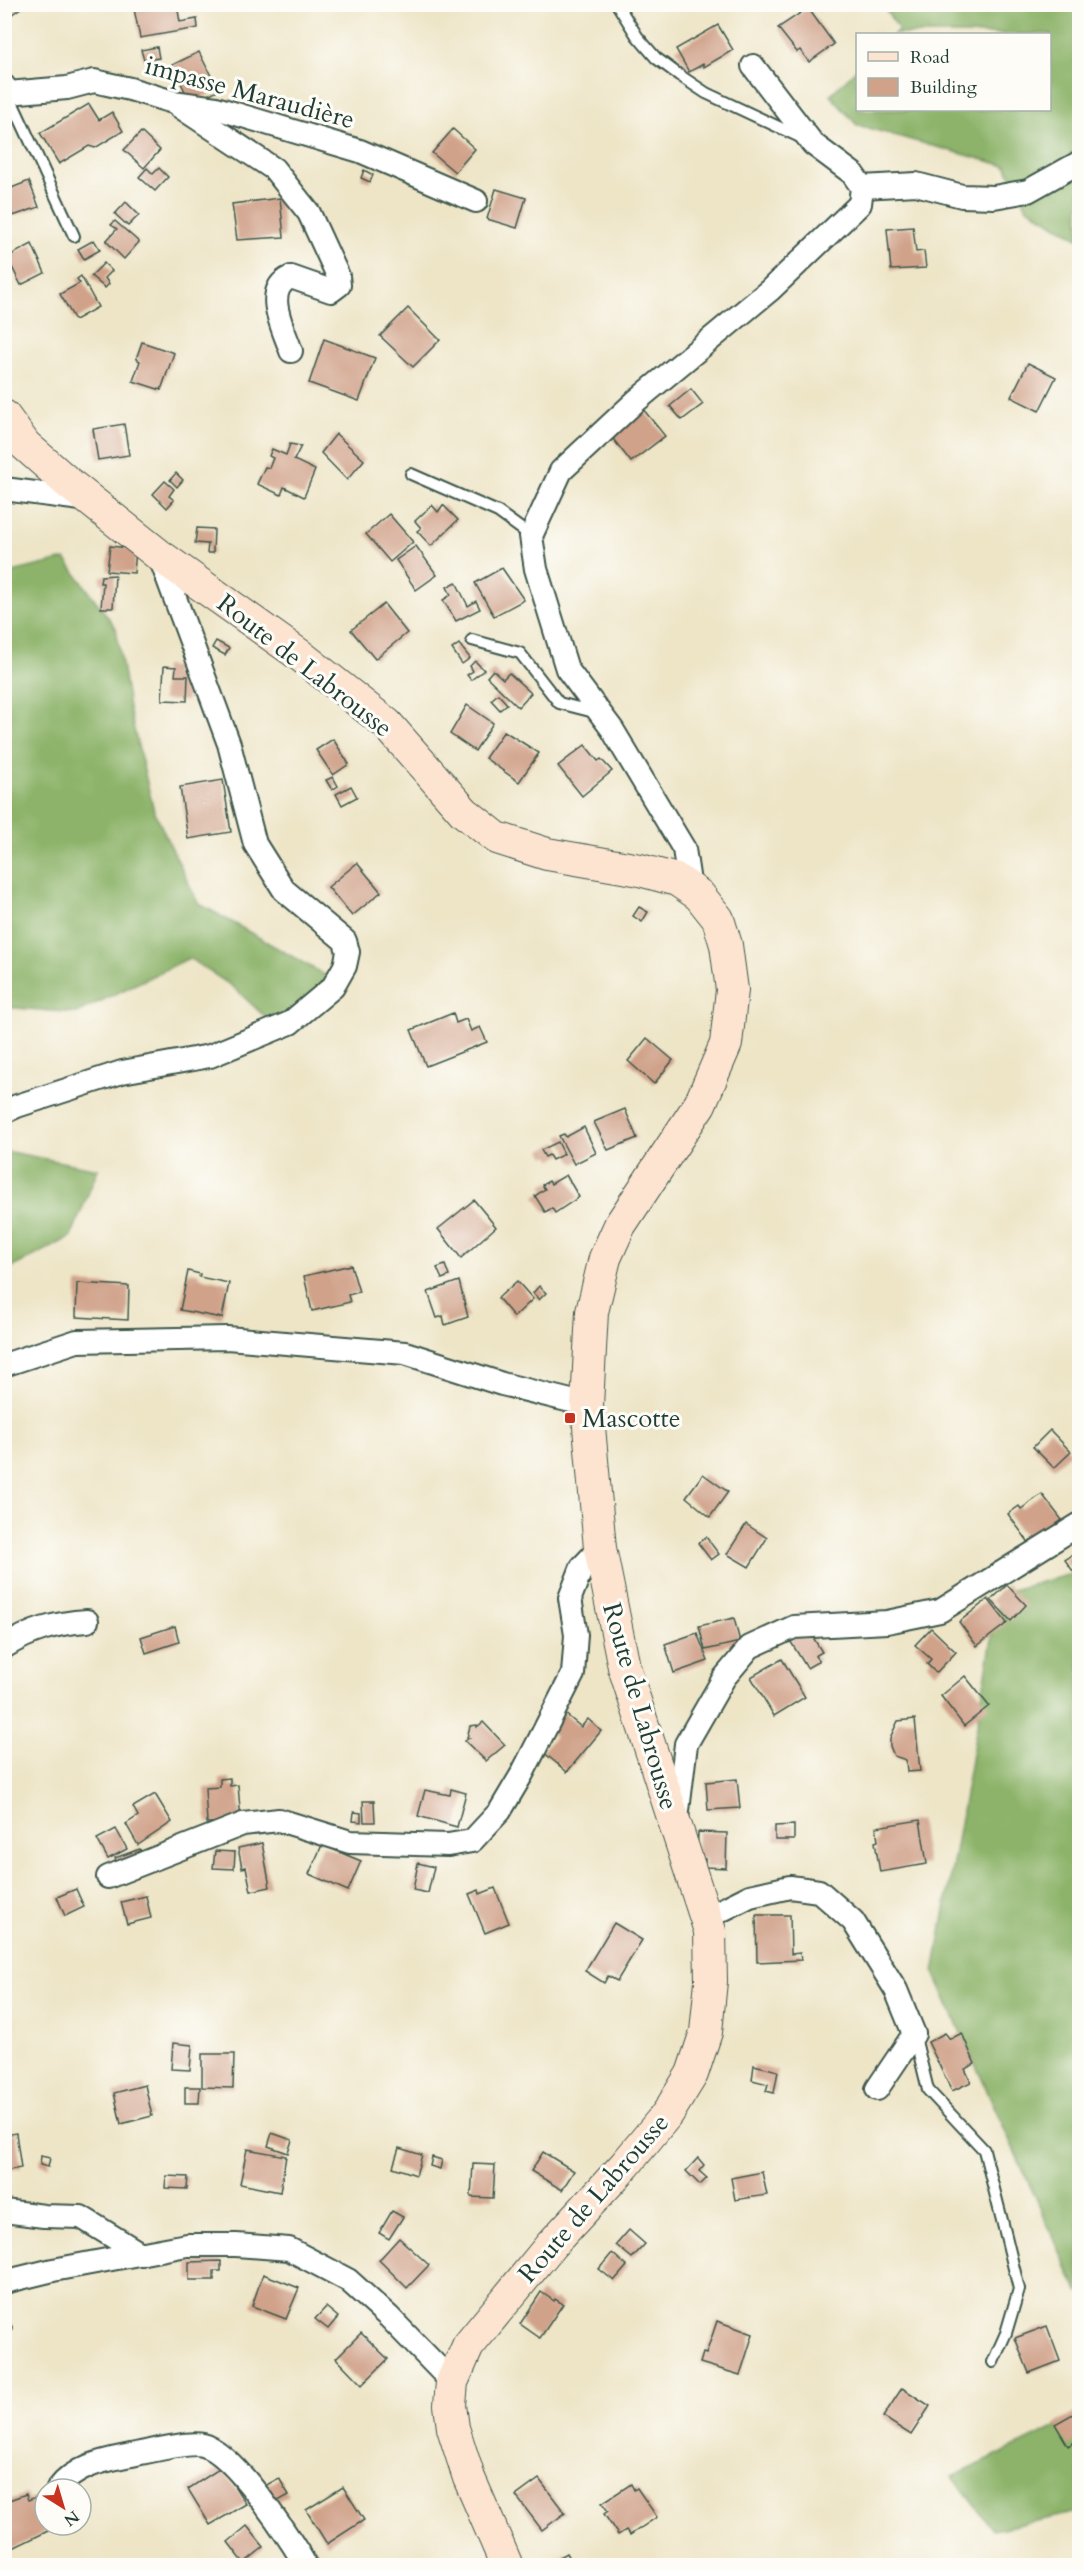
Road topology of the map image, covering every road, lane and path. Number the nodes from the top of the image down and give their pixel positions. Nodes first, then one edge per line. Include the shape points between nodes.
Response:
1 (617, 4) edge
2 (753, 66) dead end
3 (6, 89) edge
4 (173, 102) junction
5 (813, 144) junction
6 (1080, 162) edge
7 (862, 187) junction
8 (476, 201) dead end
9 (74, 236) dead end
10 (291, 351) dead end
11 (4, 417) edge
12 (411, 474) dead end
13 (4, 489) edge
14 (91, 501) junction
15 (531, 536) junction
16 (159, 555) junction
17 (472, 640) dead end
18 (600, 714) junction
19 (690, 889) junction
20 (4, 1112) edge
21 (4, 1365) edge
22 (587, 1405) junction
23 (1080, 1524) edge
24 (600, 1548) junction
25 (87, 1621) dead end
26 (4, 1647) edge
27 (675, 1829) junction
28 (108, 1877) dead end
29 (706, 1918) junction
30 (914, 2034) junction
31 (877, 2089) dead end
32 (4, 2211) edge
33 (141, 2254) junction
34 (4, 2282) edge
35 (993, 2362) dead end
36 (452, 2382) junction
37 (69, 2477) edge
38 (306, 2565) edge
39 (507, 2565) edge

1 - 5 lane via 656,58 679,75 706,93
2 - 5 street
3 - 4 street, impasse Maraudière via 67,88 94,81
3 - 9 lane
4 - 8 street, impasse Maraudière via 216,108 360,151
4 - 10 street via 274,169 309,213 339,285 331,291 291,277 280,282 275,293 277,307
5 - 7 street via 844,167
6 - 7 street via 1028,190 994,197 962,196 916,184
7 - 15 street via 860,204 770,290 636,400 561,471
11 - 14 street, Route de Labrousse via 25,445
12 - 15 lane via 498,512
13 - 14 street
14 - 16 street, Route de Labrousse
15 - 18 street via 536,569 567,669
16 - 19 street, Route de Labrousse via 301,656 387,724 464,812 497,838 547,854 678,880
16 - 20 street via 229,744 255,844 284,890 345,941 345,966 333,987 290,1023 210,1056 122,1072
17 - 18 lane via 520,653 559,703
18 - 19 street via 684,849
19 - 22 street, Route de Labrousse via 718,919 726,945 732,990 726,1044 700,1104 620,1225 604,1258 592,1312
21 - 22 street via 77,1341 227,1338 405,1353 502,1384
22 - 24 street, Route de Labrousse
23 - 27 street via 940,1611 887,1622 794,1627 750,1647 724,1678 686,1744
24 - 27 street, Route de Labrousse via 624,1667
24 - 28 street via 582,1568 570,1598 576,1635 573,1674 500,1811 472,1841 448,1845 350,1842 279,1821 243,1824
25 - 26 street via 40,1628
27 - 29 street, Route de Labrousse
29 - 30 street via 750,1896 790,1887 819,1891 853,1921 896,1990
29 - 36 street, Route de Labrousse via 711,1981 706,2032 692,2074 668,2113 468,2346
30 - 31 street
30 - 35 lane via 928,2090 984,2150 1019,2289
32 - 33 street via 81,2217
33 - 34 street
33 - 36 street via 187,2245 289,2249 348,2280
36 - 39 street, Route de Labrousse via 453,2428
37 - 38 street via 108,2460 201,2444 216,2450 239,2472

